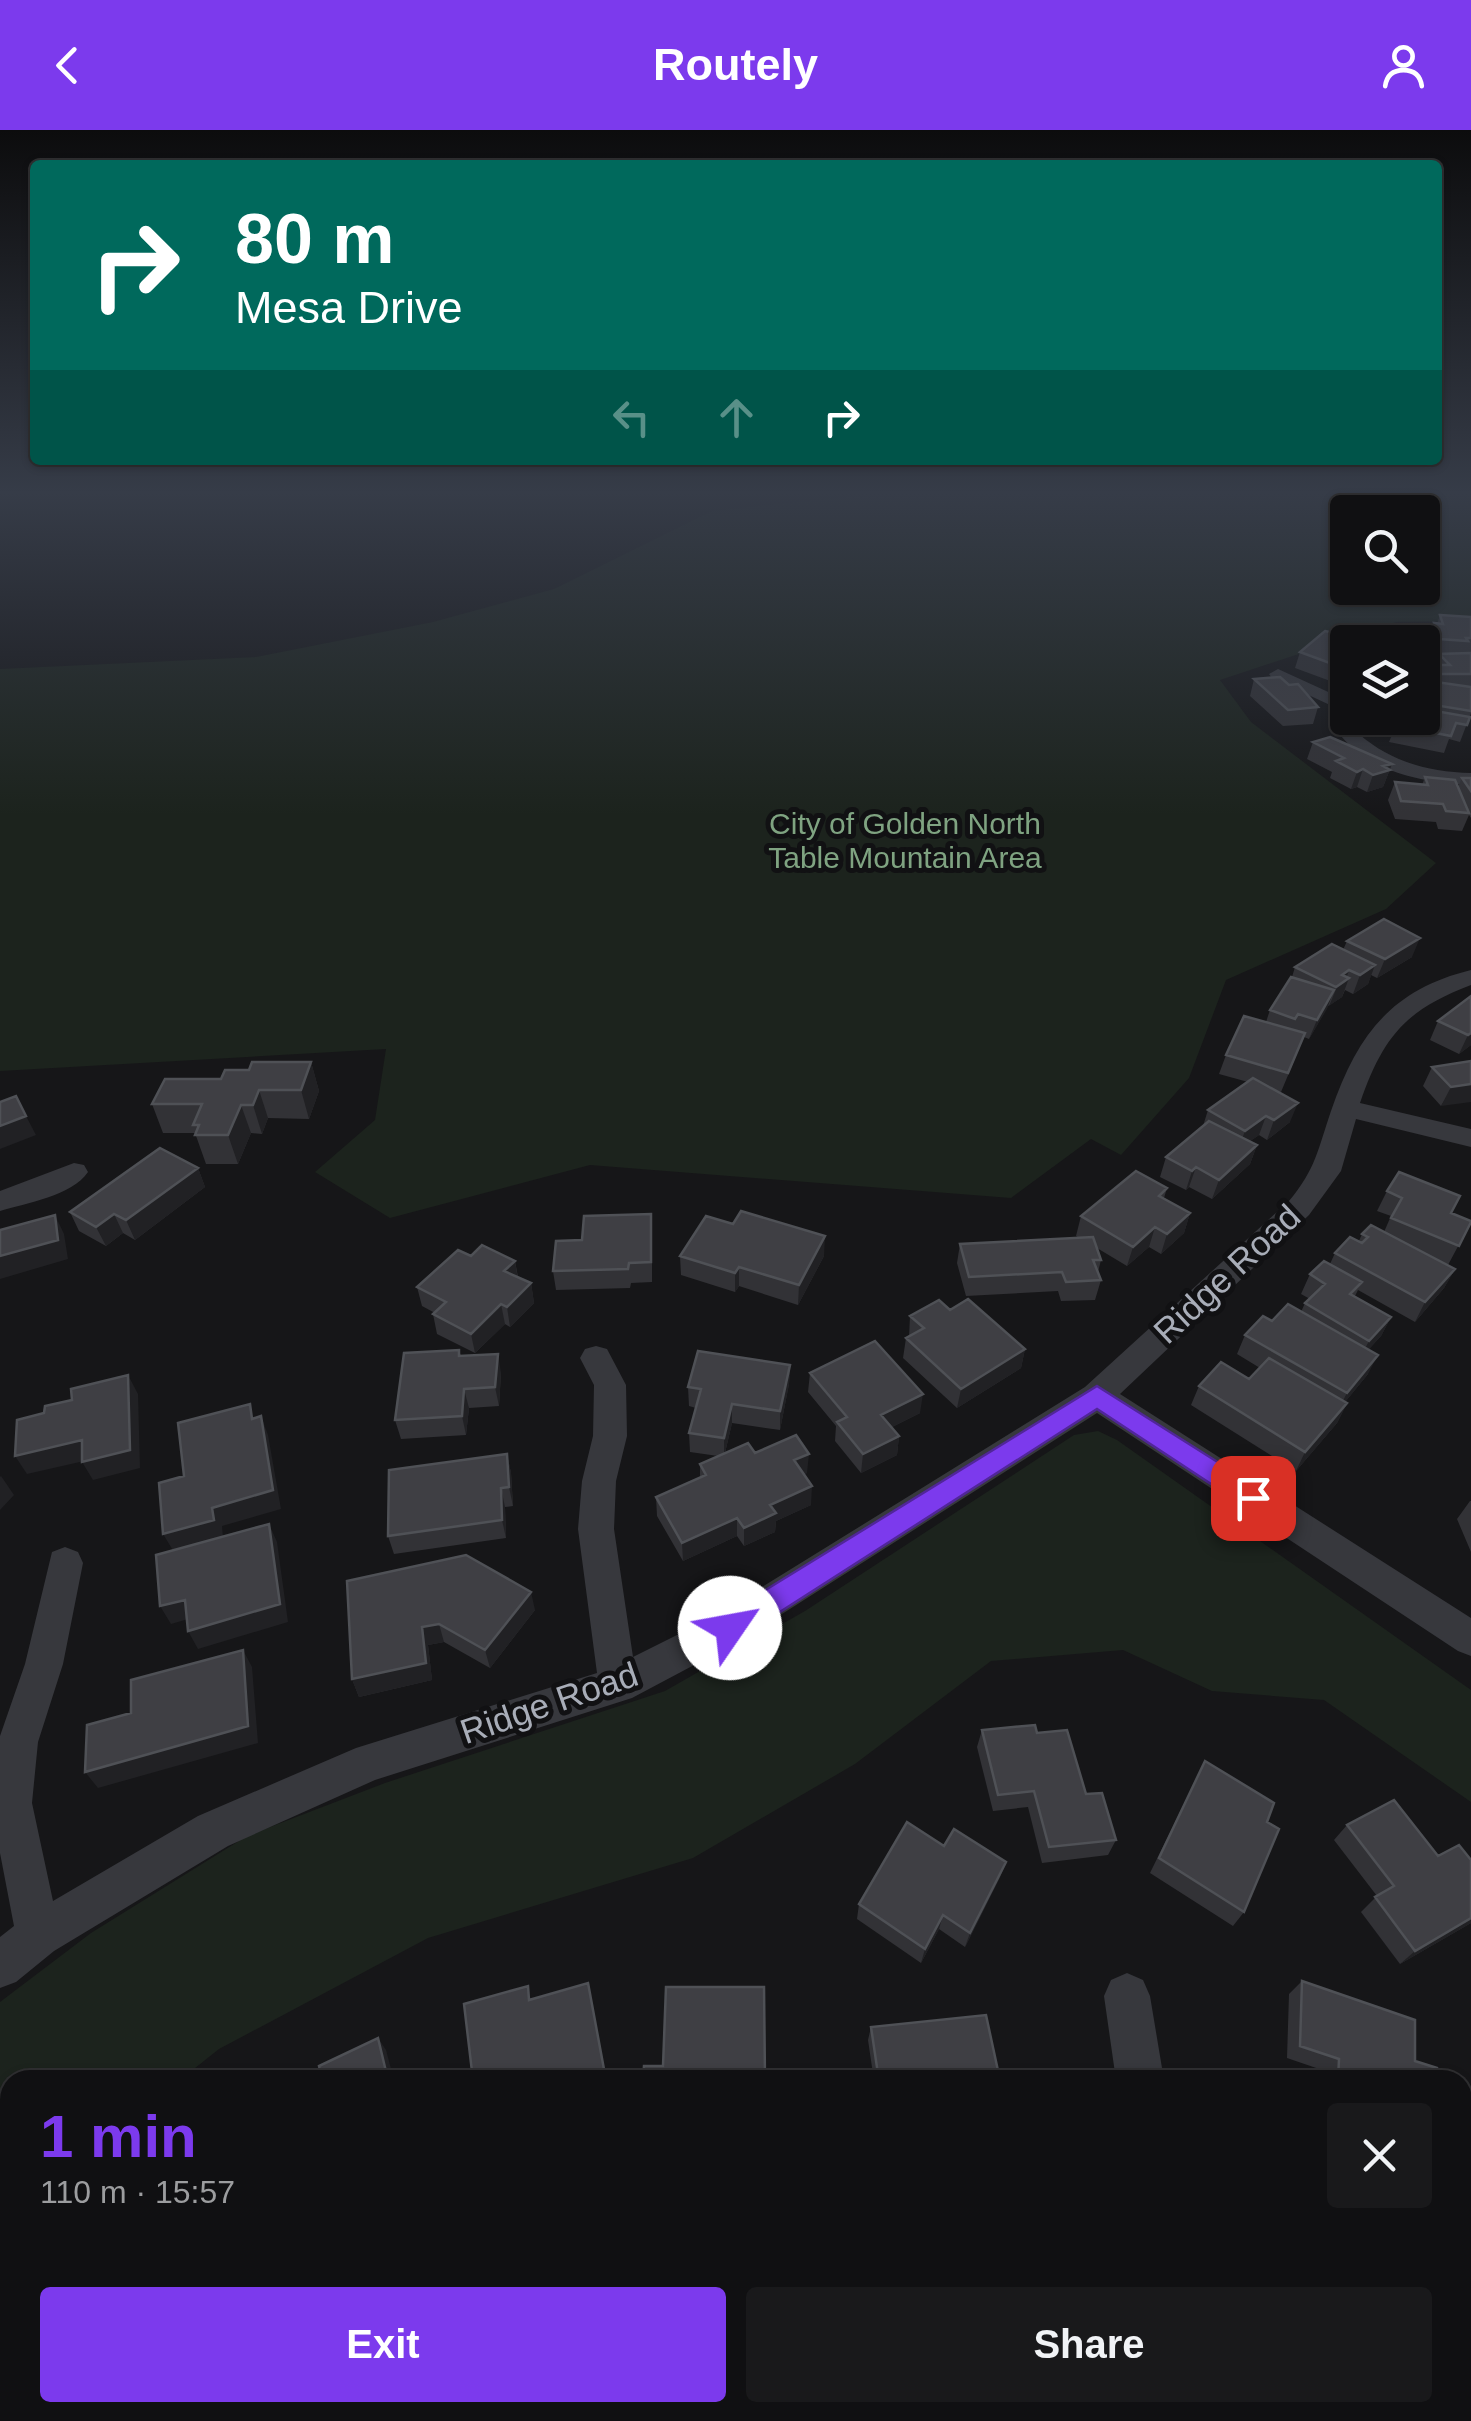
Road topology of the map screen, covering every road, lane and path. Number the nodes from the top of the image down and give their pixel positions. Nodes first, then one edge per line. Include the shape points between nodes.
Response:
1 (1278, 674) edge
2 (1330, 699) edge
3 (1350, 735) edge
4 (1471, 779) edge
5 (1471, 977) edge
6 (1345, 1108) junction
7 (1471, 1138) edge
8 (74, 1172) dead end
9 (0, 1201) edge
10 (596, 1358) dead end
11 (1097, 1396) junction
12 (65, 1563) dead end
13 (1471, 1640) edge
14 (618, 1685) junction
15 (38, 1934) junction
16 (0, 1966) edge
17 (1128, 1996) dead end
18 (1139, 2070) edge

1 - 2 street
3 - 4 street via 1374,755 1422,773
5 - 6 street, Ridge Road via 1396,1012 1374,1037
6 - 7 street
6 - 11 street, Ridge Road via 1327,1172 1300,1208
8 - 9 street
10 - 14 street via 610,1385 596,1529
11 - 13 street
11 - 14 street, Ridge Road via 730,1628
12 - 15 street via 44,1664 18,1742 11,1803
14 - 15 street, Ridge Road via 370,1762 214,1831
15 - 16 street, Ridge Road
17 - 18 street

